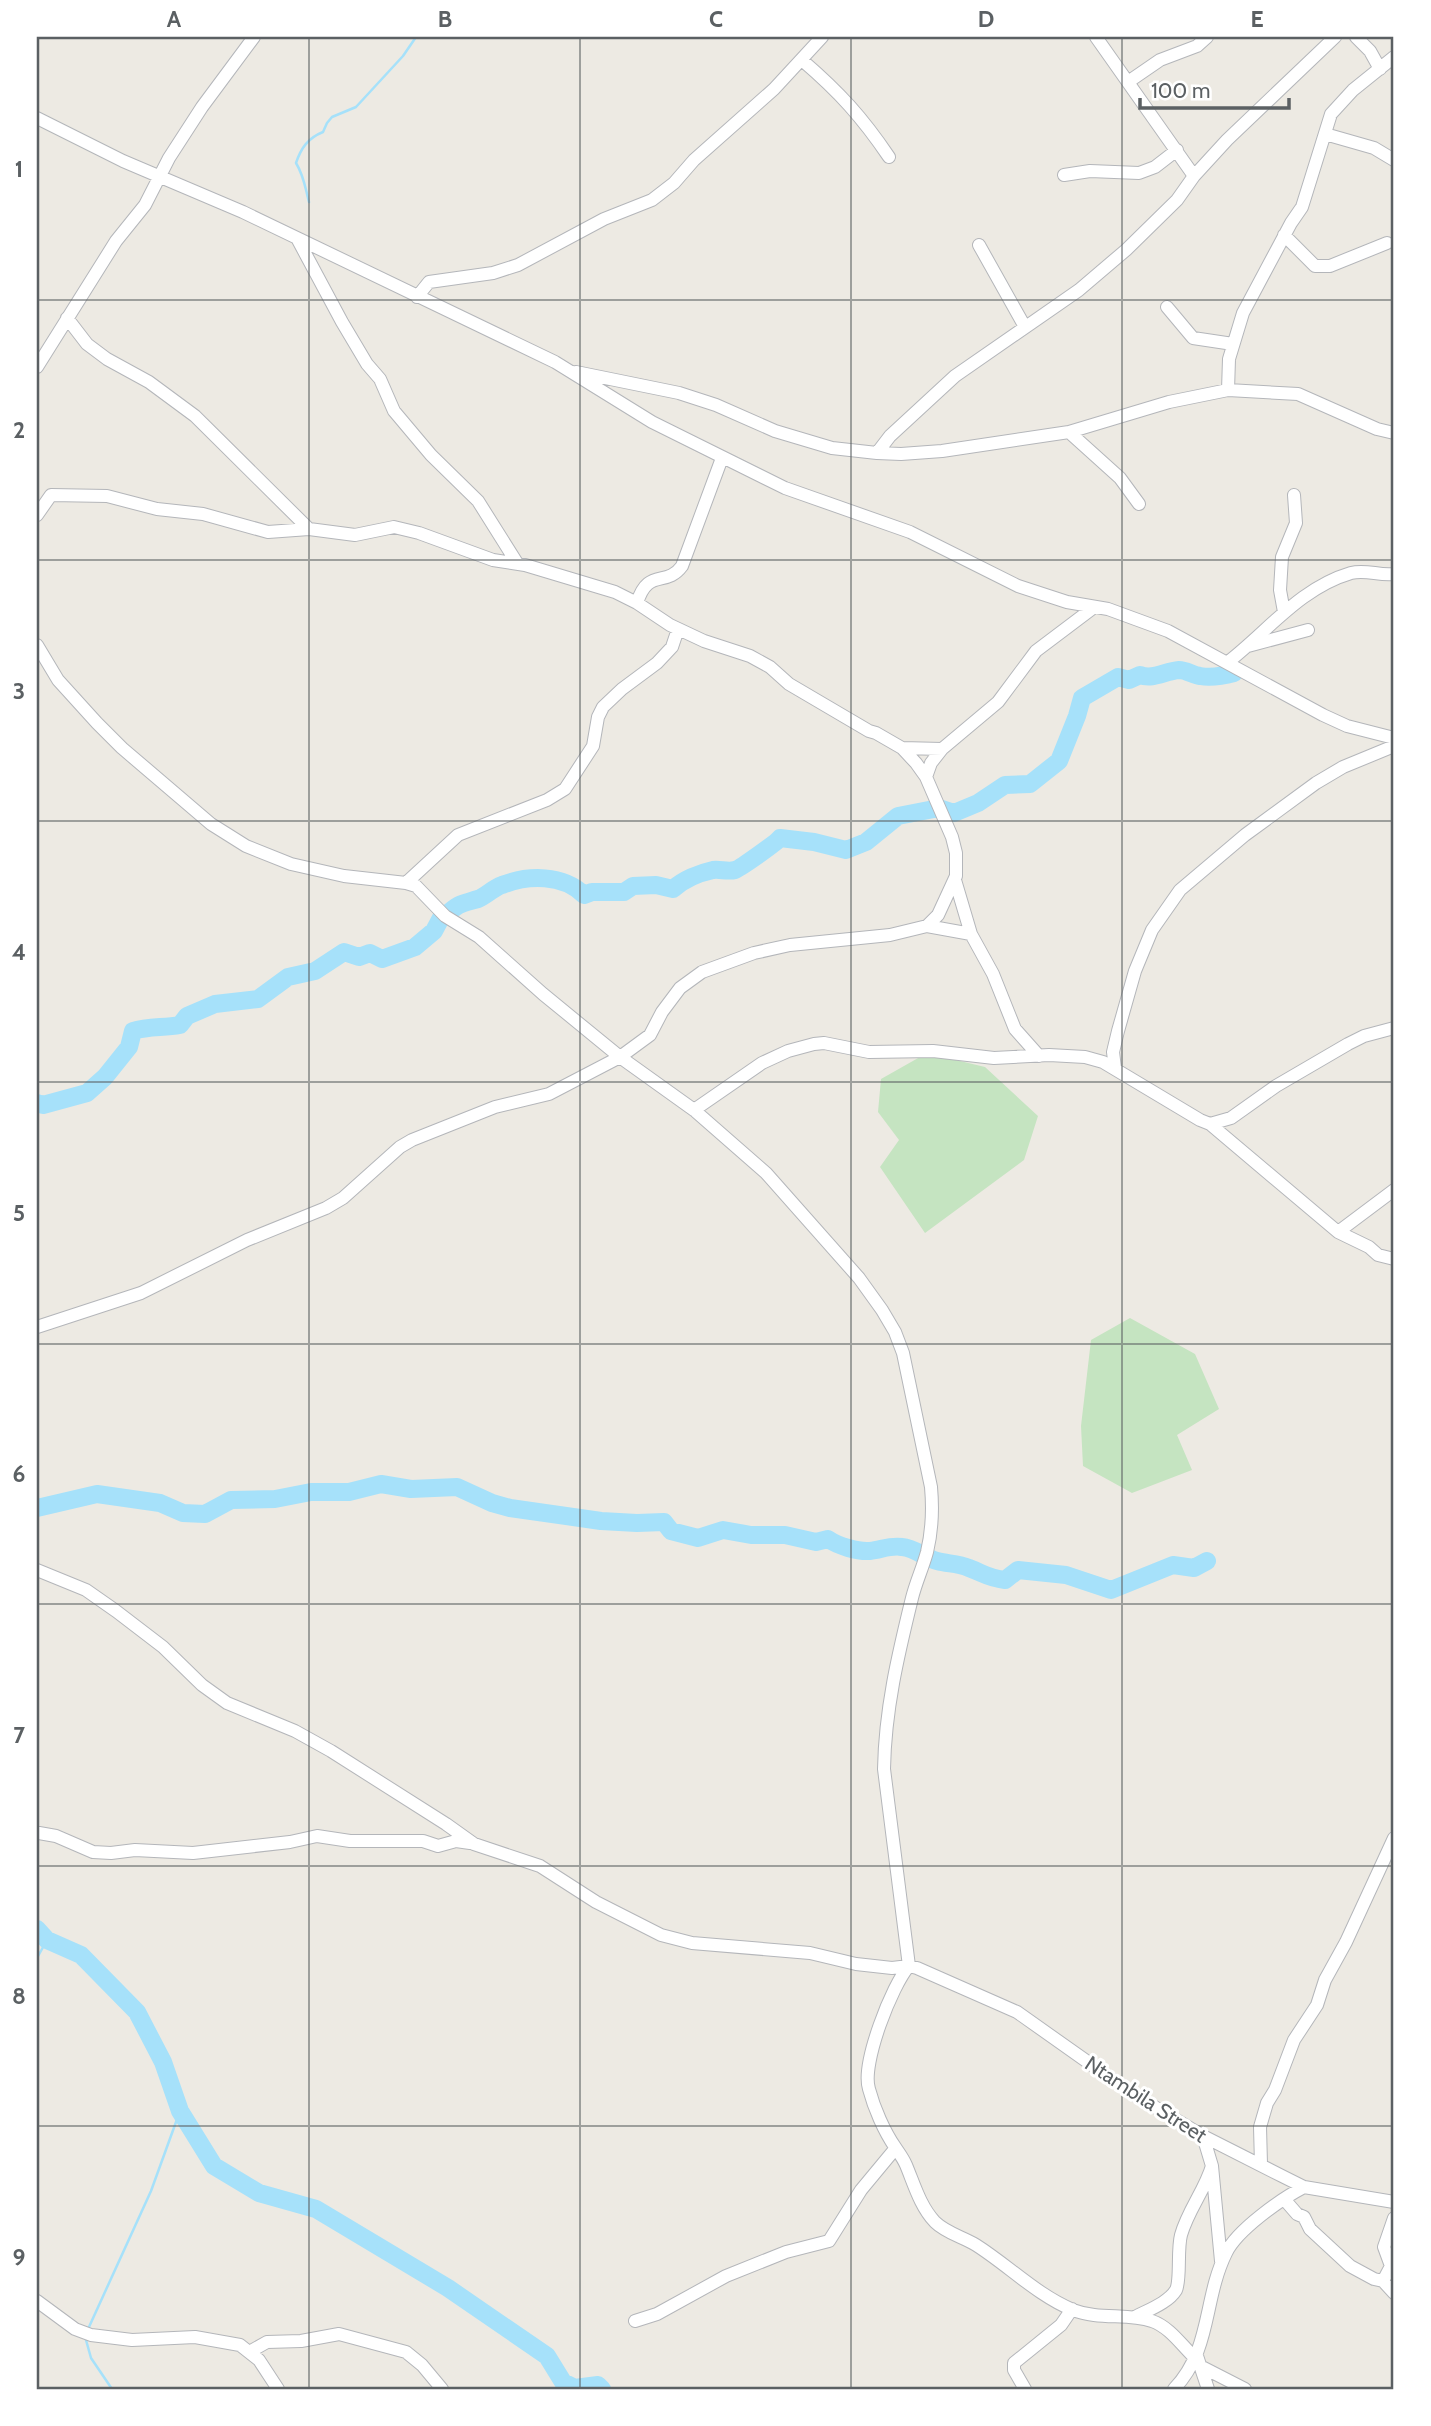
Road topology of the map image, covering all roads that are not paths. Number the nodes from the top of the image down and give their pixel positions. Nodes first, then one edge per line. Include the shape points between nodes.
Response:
1 (254, 37) edge
2 (822, 37) edge
3 (1096, 37) edge
4 (1207, 37) edge
5 (1335, 37) edge
6 (1356, 37) edge
7 (1394, 57) edge
8 (803, 61) junction
9 (1380, 69) junction
10 (1128, 82) junction
11 (37, 118) edge
12 (1325, 134) junction
13 (1177, 150) junction
14 (889, 157) dead end
15 (1394, 160) edge
16 (1064, 176) dead end
17 (1194, 176) junction
18 (160, 177) junction
19 (1284, 235) junction
20 (298, 240) junction
21 (1387, 243) dead end
22 (979, 245) dead end
23 (417, 297) junction
24 (1167, 307) dead end
25 (67, 318) junction
26 (1025, 327) junction
27 (1233, 344) junction
28 (37, 368) edge
29 (569, 371) junction
30 (1228, 390) junction
31 (1069, 432) junction
32 (1394, 433) edge
33 (877, 453) junction
34 (722, 458) junction
35 (1294, 495) dead end
36 (1139, 504) dead end
37 (37, 515) edge
38 (309, 529) junction
39 (517, 563) junction
40 (1394, 573) edge
41 (637, 603) junction
42 (1093, 608) junction
43 (1284, 612) junction
44 (678, 629) junction
45 (1308, 630) dead end
46 (37, 645) edge
47 (1248, 646) junction
48 (1228, 662) junction
49 (1394, 738) edge
50 (1394, 746) edge
51 (902, 748) junction
52 (942, 749) junction
53 (926, 777) junction
54 (955, 880) junction
55 (406, 883) junction
56 (927, 926) junction
57 (971, 934) junction
58 (1394, 1028) edge
59 (1039, 1056) junction
60 (621, 1058) junction
61 (1115, 1068) junction
62 (694, 1110) junction
63 (1210, 1124) junction
64 (1394, 1190) edge
65 (1338, 1232) junction
66 (1394, 1259) edge
67 (37, 1327) edge
68 (37, 1570) edge
69 (39, 1833) dead end
70 (1394, 1838) edge
71 (474, 1844) junction
72 (909, 1966) junction
73 (1203, 2136) junction
74 (895, 2148) junction
75 (1261, 2164) junction
76 (1212, 2166) junction
77 (1304, 2187) junction
78 (1284, 2199) junction
79 (1394, 2202) edge
80 (1394, 2218) edge
81 (1221, 2264) junction
82 (1383, 2281) junction
83 (1394, 2293) edge
84 (37, 2301) edge
85 (1072, 2309) junction
86 (1135, 2317) junction
87 (635, 2321) dead end
88 (251, 2351) junction
89 (1200, 2362) junction
90 (278, 2389) edge
91 (442, 2389) edge
92 (1025, 2389) edge
93 (1174, 2389) edge
94 (1208, 2389) edge
95 (1245, 2389) edge

1 - 18 street via 202,107
2 - 8 street
3 - 10 street
4 - 10 street
5 - 17 street
6 - 9 street
7 - 9 street
8 - 14 street via 849,103
8 - 23 street via 652,200 604,219 517,265 429,282
9 - 12 street via 1340,102
10 - 13 street
11 - 18 street
12 - 15 street via 1374,148
12 - 19 street via 1302,207
13 - 16 street via 1139,173 1090,171
13 - 17 street
17 - 26 street via 1177,200 1126,250
18 - 20 street
18 - 25 street
19 - 21 street via 1322,267
19 - 27 street via 1243,313
20 - 23 street
20 - 39 street via 394,411 478,501
22 - 26 street
23 - 29 street
24 - 27 street via 1194,338
25 - 28 street
25 - 38 street via 107,359 149,382 195,416
26 - 33 street via 955,376
27 - 30 street
29 - 33 street via 679,393 775,431 832,448
29 - 34 street
30 - 31 street
30 - 32 street via 1298,394
31 - 33 street via 942,451
31 - 36 street via 1120,478
34 - 41 street via 682,566 647,583
34 - 42 street via 802,495 910,531 1018,586
35 - 43 street via 1296,523 1282,557
37 - 38 street via 51,495 96,495 203,514 268,532
38 - 39 street via 355,535 394,527 493,560
39 - 41 street
40 - 43 street via 1353,572 1328,581
41 - 44 street
42 - 48 street via 1136,618
42 - 52 street via 1036,651 998,702
43 - 47 street
44 - 51 street via 750,656 789,684
44 - 55 street via 672,647 657,663 603,707 593,746 565,789 458,835
45 - 47 street
46 - 55 street via 58,680 105,731 211,824 246,846 291,864
47 - 48 street
48 - 49 street via 1323,715
50 - 61 street via 1316,782 1180,890 1152,930 1135,971 1113,1052
51 - 52 street
51 - 53 street
52 - 53 street
53 - 54 street via 952,837
54 - 56 street via 938,915
54 - 57 street
55 - 60 street via 424,892 445,916 479,937
56 - 57 street
56 - 60 street via 890,935 790,945 702,972 680,988 650,1035
57 - 59 street via 1015,1029
58 - 63 street via 1356,1040 1231,1118
59 - 61 street via 1085,1057
59 - 62 street via 1008,1059 933,1051 869,1052 814,1044 762,1063
60 - 62 street
60 - 67 street via 549,1094 495,1107 412,1140 326,1208 247,1240 141,1293
61 - 63 street
62 - 72 street via 766,1173 859,1279 882,1310 903,1353 933,1504 927,1554 889,1696 884,1746
63 - 65 street
64 - 65 street
65 - 66 street
68 - 71 street via 86,1590 116,1611 227,1703 331,1751
69 - 71 street via 93,1852 111,1853 192,1853 317,1836 423,1841 438,1846 456,1841
70 - 75 street via 1317,2005 1294,2040 1268,2103 1259,2127
71 - 72 street, Ntambila Street via 540,1866 606,1908 677,1940 810,1953 891,1968
72 - 73 street, Ntambila Street via 1017,2012 1133,2094
72 - 74 street via 887,2004 867,2073 867,2086
73 - 75 street, Ntambila Street
73 - 76 street
74 - 85 street via 938,2225
74 - 87 street via 861,2190 830,2241 786,2252 726,2276
75 - 77 street, Ntambila Street
76 - 81 street
76 - 86 street via 1181,2235 1175,2290
77 - 78 street
77 - 79 street, Ntambila Street
78 - 81 street via 1234,2240
78 - 82 street via 1350,2266
80 - 82 street via 1384,2247 1391,2266
81 - 89 street
82 - 83 street
84 - 88 street via 91,2335 132,2340 195,2337 228,2341
85 - 86 street
85 - 92 street via 1061,2325 1014,2363
86 - 89 street via 1160,2325
88 - 90 street
88 - 91 street via 267,2342 339,2334 406,2352
89 - 93 street
89 - 94 street
89 - 95 street

